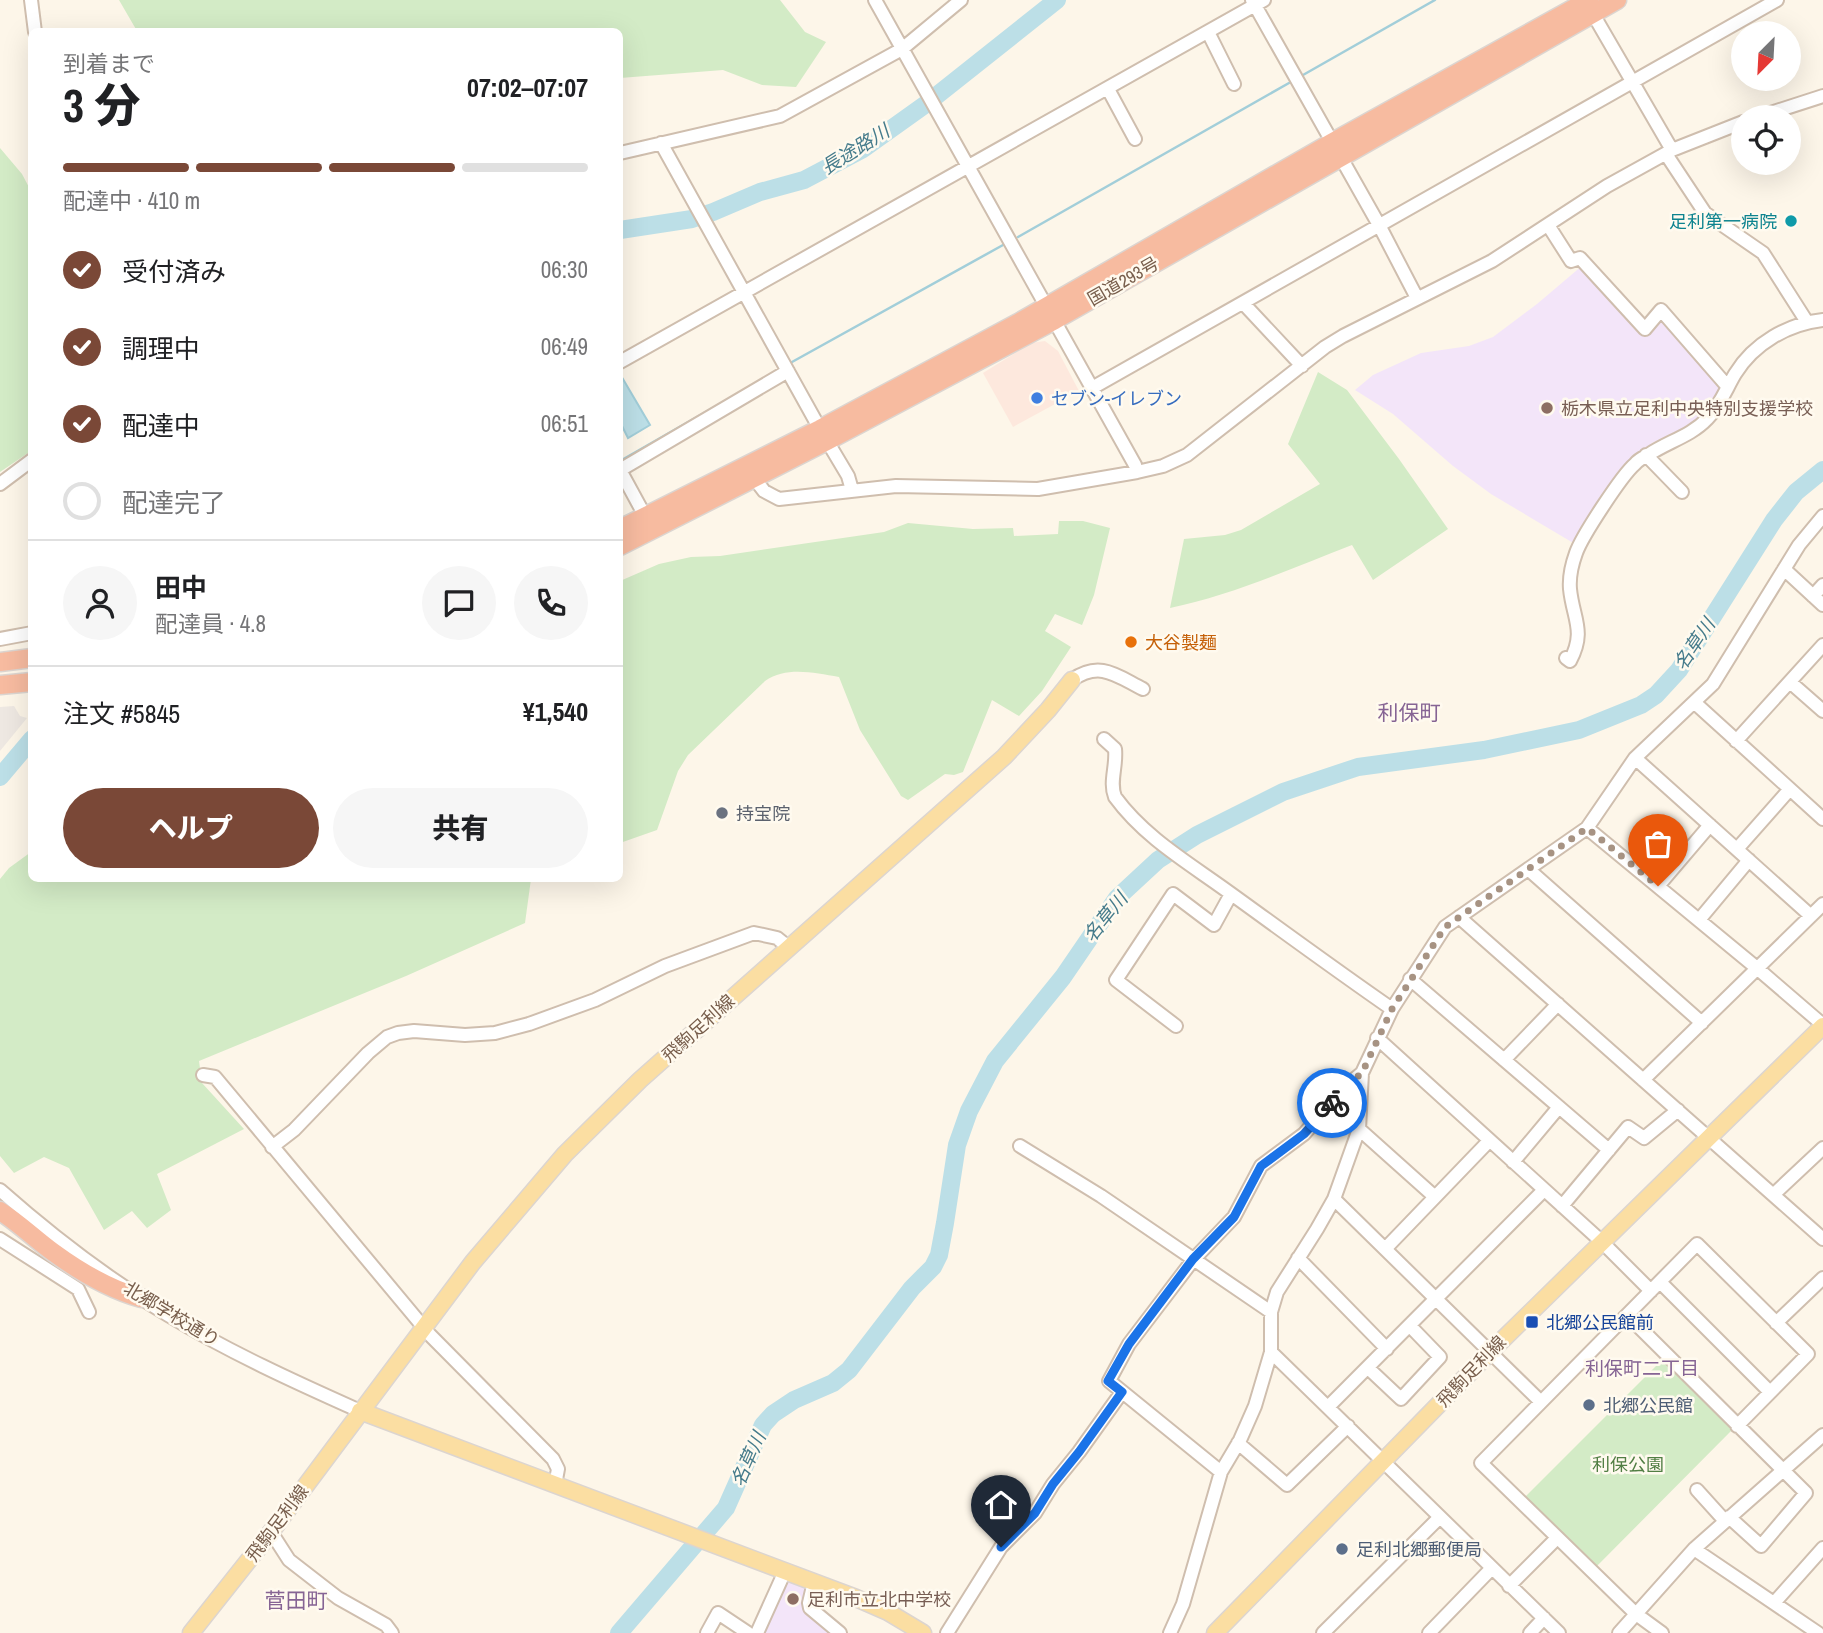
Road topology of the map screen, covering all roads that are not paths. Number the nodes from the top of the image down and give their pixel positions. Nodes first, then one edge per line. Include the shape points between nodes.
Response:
1 (30, 0) edge
2 (875, 0) edge
3 (961, 0) edge
4 (1617, 0) edge
5 (1777, 0) edge
6 (1257, 2) edge
7 (1588, 4) edge
8 (34, 28) edge
9 (1209, 32) junction
10 (902, 49) junction
11 (1632, 83) junction
12 (1234, 84) dead end
13 (1108, 89) junction
14 (1823, 96) edge
15 (1795, 105) edge
16 (1731, 127) edge
17 (1135, 139) dead end
18 (661, 143) junction
19 (1336, 150) junction
20 (623, 152) edge
21 (1669, 152) junction
22 (969, 165) junction
23 (1379, 225) junction
24 (1549, 225) junction
25 (745, 293) junction
26 (1416, 298) junction
27 (1242, 303) junction
28 (1050, 314) junction
29 (1823, 320) edge
30 (1807, 322) junction
31 (623, 360) edge
32 (1302, 366) junction
33 (788, 371) junction
34 (1728, 387) junction
35 (1093, 388) junction
36 (823, 435) junction
37 (1647, 455) junction
38 (28, 463) edge
39 (623, 468) edge
40 (1137, 472) junction
41 (623, 476) edge
42 (754, 478) junction
43 (0, 484) edge
44 (852, 490) junction
45 (1682, 492) dead end
46 (645, 516) junction
47 (1823, 516) edge
48 (623, 527) edge
49 (623, 544) edge
50 (1784, 569) junction
51 (1823, 585) edge
52 (1818, 600) edge
53 (28, 635) edge
54 (0, 639) edge
55 (1823, 645) edge
56 (28, 658) edge
57 (1566, 658) dead end
58 (0, 662) edge
59 (1072, 680) joint
60 (28, 682) edge
61 (1790, 682) junction
62 (0, 685) edge
63 (1143, 689) dead end
64 (1695, 703) junction
65 (1823, 711) edge
66 (1104, 739) dead end
67 (1736, 741) junction
68 (1634, 758) junction
69 (1790, 789) junction
70 (1823, 819) edge
71 (1710, 825) junction
72 (1587, 828) junction
73 (1737, 849) junction
74 (1749, 860) junction
75 (1528, 869) junction
76 (1658, 886) junction
77 (1231, 894) junction
78 (1823, 904) edge
79 (1811, 916) junction
80 (1459, 917) junction
81 (1699, 920) junction
82 (788, 947) junction
83 (1758, 969) junction
84 (1410, 979) junction
85 (1558, 1004) junction
86 (1392, 1009) junction
87 (1702, 1023) junction
88 (1176, 1026) dead end
89 (1823, 1026) edge
90 (1377, 1038) junction
91 (1504, 1059) junction
92 (1362, 1073) junction
93 (203, 1075) dead end
94 (1643, 1080) junction
95 (1559, 1107) junction
96 (1678, 1110) junction
97 (1359, 1129) junction
98 (1708, 1137) junction
99 (1489, 1141) junction
100 (1020, 1146) dead end
101 (272, 1147) junction
102 (1823, 1148) edge
103 (1609, 1150) junction
104 (1513, 1163) junction
105 (0, 1189) edge
106 (1544, 1190) junction
107 (1773, 1195) junction
108 (1435, 1197) junction
109 (1334, 1199) junction
110 (1562, 1206) junction
111 (0, 1211) edge
112 (0, 1239) edge
113 (1823, 1239) edge
114 (1601, 1241) junction
115 (1385, 1249) junction
116 (1298, 1258) junction
117 (1193, 1259) junction
118 (1823, 1278) edge
119 (1655, 1286) junction
120 (141, 1298) junction
121 (1436, 1299) junction
122 (89, 1312) dead end
123 (1270, 1312) junction
124 (1627, 1315) junction
125 (1776, 1323) junction
126 (1410, 1326) junction
127 (424, 1327) junction
128 (1387, 1349) junction
129 (1271, 1352) junction
130 (1490, 1352) junction
131 (1368, 1368) junction
132 (1122, 1392) junction
133 (1770, 1392) junction
134 (1541, 1402) junction
135 (1328, 1407) junction
136 (360, 1411) junction
137 (1348, 1426) junction
138 (1737, 1426) junction
139 (1822, 1437) edge
140 (1238, 1443) junction
141 (1383, 1462) junction
142 (1781, 1470) junction
143 (1221, 1472) junction
144 (555, 1485) junction
145 (1696, 1490) dead end
146 (1439, 1518) junction
147 (1727, 1519) junction
148 (271, 1532) junction
149 (1557, 1538) junction
150 (1823, 1548) edge
151 (1694, 1549) junction
152 (1491, 1569) junction
153 (785, 1571) junction
154 (814, 1582) junction
155 (1509, 1586) junction
156 (1774, 1603) junction
157 (1636, 1614) junction
158 (1544, 1618) junction
159 (1222, 1630) edge
160 (191, 1633) edge
161 (391, 1633) edge
162 (707, 1633) edge
163 (748, 1633) edge
164 (757, 1633) edge
165 (840, 1633) edge
166 (923, 1633) edge
167 (947, 1633) edge
168 (1171, 1633) edge
169 (1323, 1633) edge
170 (1429, 1633) edge
171 (1530, 1633) edge
172 (1559, 1633) edge
173 (1619, 1633) edge
174 (1662, 1633) edge
175 (1818, 1633) edge

1 - 8 street
2 - 10 street
3 - 10 street
4 - 7 highway, 国道293号
5 - 11 street
6 - 9 street
6 - 19 street
7 - 11 street
7 - 19 highway, 国道293号
9 - 12 street
9 - 13 street
10 - 18 street via 780,116
10 - 22 street
11 - 21 street
11 - 23 street
13 - 17 street
13 - 22 street
14 - 15 street
16 - 21 street
18 - 20 street
18 - 25 street
19 - 23 street
19 - 28 highway, 国道293号
21 - 24 street
21 - 30 street via 1705,213 1763,253
22 - 25 street
22 - 28 street
23 - 26 street
23 - 27 street
24 - 26 street via 1492,261
24 - 34 street via 1572,261 1580,258 1645,329 1661,310
25 - 31 street
25 - 33 street
26 - 32 street via 1343,336
27 - 32 street
27 - 35 street
28 - 35 street
28 - 36 highway, 国道293号
29 - 30 street
30 - 34 street via 1773,336 1748,357
32 - 40 street via 1186,455
33 - 36 street
33 - 39 street
34 - 37 street via 1706,420
35 - 40 street
36 - 42 highway, 国道293号
36 - 44 street
36 - 46 highway, 国道293号
37 - 45 street
37 - 57 street via 1634,464 1576,552 1570,590 1579,634 1570,661
38 - 43 street
40 - 44 street via 1038,489 896,486
41 - 46 street
42 - 44 street via 764,491 779,499
42 - 49 highway, 国道293号
46 - 48 highway, 国道293号
47 - 50 street
50 - 52 street
50 - 64 street via 1713,684
51 - 52 street
53 - 54 street
55 - 61 street
56 - 58 highway
59 - 63 street via 1097,669
59 - 82 main road, 飛駒足利線 via 1004,757
60 - 62 highway
61 - 65 street
61 - 67 street
64 - 67 street
64 - 68 street
66 - 77 street via 1115,750 1111,788 1115,797 1164,848
67 - 69 street
68 - 71 street
68 - 72 street
69 - 70 street
69 - 73 street
71 - 73 street
71 - 76 street
72 - 75 street
72 - 76 street
73 - 74 street
74 - 79 street
74 - 81 street
75 - 80 street
75 - 87 street
76 - 81 street
77 - 86 street
77 - 88 street via 1214,925 1172,894 1116,980
78 - 79 street
79 - 83 street
80 - 84 street via 1445,927
80 - 85 street
81 - 83 street
82 - 101 street via 754,933 664,966 595,1000 495,1034 414,1031 387,1037
82 - 127 main road, 飛駒足利線 via 565,1154
83 - 87 street
83 - 89 street
84 - 86 street
84 - 91 street
85 - 91 street
85 - 94 street
86 - 90 street
87 - 94 street
89 - 98 main road, 飛駒足利線
90 - 92 street
90 - 99 street
91 - 95 street
92 - 97 street
92 - 117 street via 1304,1134 1261,1166 1234,1217
93 - 101 street via 215,1077
94 - 96 street
95 - 103 street
95 - 104 street
96 - 98 street
96 - 103 street via 1644,1138 1628,1127
97 - 108 street
97 - 109 street
98 - 107 street
98 - 114 main road, 飛駒足利線
99 - 104 street
99 - 108 street
100 - 117 street
101 - 127 street
102 - 107 street
103 - 110 street
104 - 106 street
105 - 120 street, 北郷学校通り
106 - 110 street
106 - 121 street
107 - 113 street
108 - 115 street
109 - 115 street
109 - 116 street
110 - 114 street
111 - 120 highway via 87,1274
112 - 122 street via 78,1289
114 - 119 street
114 - 130 main road, 飛駒足利線
115 - 121 street
116 - 123 street
116 - 128 street
117 - 123 street
117 - 132 street via 1129,1344 1108,1381
118 - 125 street
119 - 124 street
119 - 125 street via 1697,1244
119 - 133 street
120 - 136 street, 北郷学校通り via 225,1346
121 - 126 street
121 - 130 street
123 - 129 street
124 - 134 street
124 - 138 street
125 - 133 street via 1808,1354
126 - 128 street
126 - 131 street via 1440,1357 1401,1399
127 - 136 main road, 飛駒足利線
127 - 144 street via 553,1459 558,1469
128 - 131 street
129 - 135 street
129 - 140 street
130 - 134 street
130 - 141 main road, 飛駒足利線
131 - 135 street
132 - 143 street
132 - 167 street via 1035,1513 1001,1547
133 - 138 street
134 - 149 street via 1481,1463
135 - 137 street
136 - 144 main road
136 - 148 main road, 飛駒足利線
137 - 140 street via 1287,1485
137 - 141 street
138 - 142 street
139 - 142 street
140 - 143 street
141 - 146 street
141 - 159 main road, 飛駒足利線
142 - 147 street
142 - 147 street via 1806,1493 1761,1546
143 - 168 street
144 - 153 main road
145 - 147 street
146 - 152 street
146 - 169 street
147 - 151 street
148 - 160 main road, 飛駒足利線
148 - 161 street via 289,1560 338,1598 386,1625
149 - 155 street
149 - 157 street
150 - 156 street
151 - 156 street
151 - 157 street
152 - 155 street
152 - 170 street
153 - 154 main road
153 - 164 street
154 - 165 street via 810,1608
154 - 166 main road via 880,1609
155 - 158 street
156 - 175 street
157 - 173 street
157 - 174 street
158 - 171 street
158 - 172 street
162 - 163 street via 718,1613

